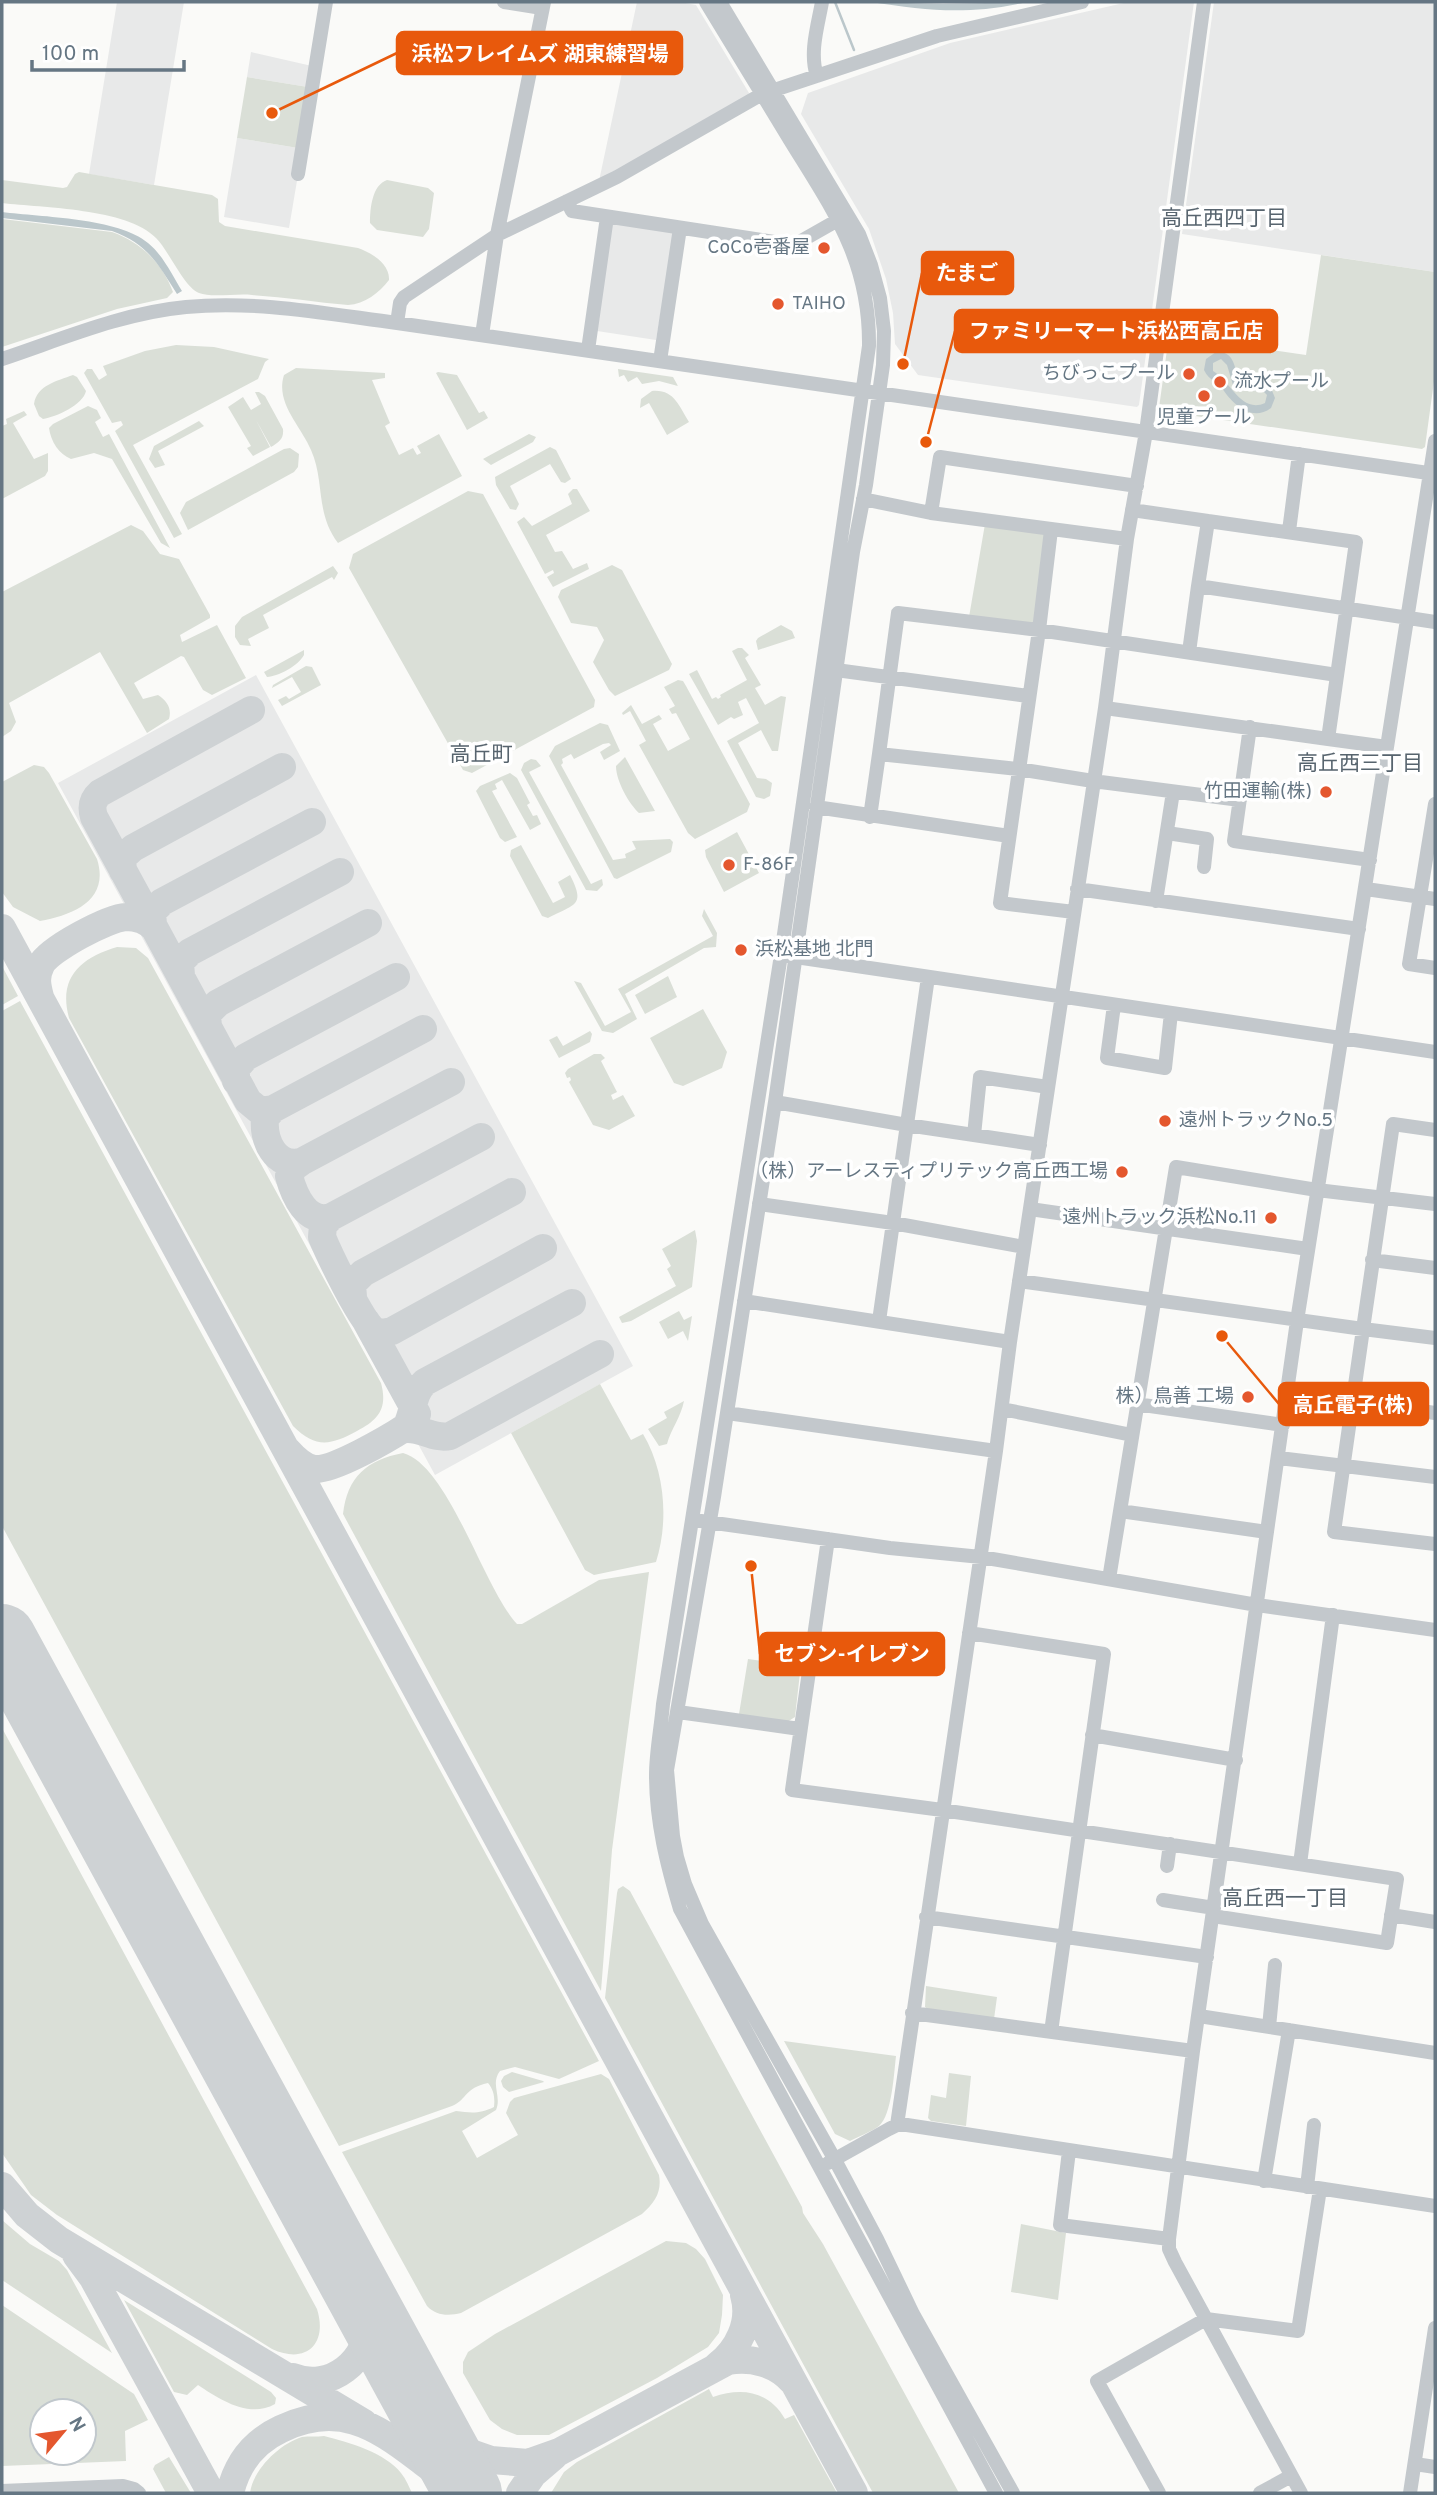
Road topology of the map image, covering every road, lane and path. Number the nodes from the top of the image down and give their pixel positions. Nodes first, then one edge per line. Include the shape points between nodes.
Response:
1 (326, 2) edge
2 (504, 2) edge
3 (706, 2) edge
4 (720, 2) edge
5 (822, 2) edge
6 (1082, 2) edge
7 (1204, 2) edge
8 (543, 5) edge
9 (817, 76) junction
10 (768, 92) junction
11 (298, 174) dead end
12 (567, 201) junction
13 (607, 217) junction
14 (838, 220) junction
15 (680, 228) junction
16 (497, 235) junction
17 (397, 323) junction
18 (482, 335) junction
19 (587, 350) junction
20 (2, 359) edge
21 (660, 361) junction
22 (863, 391) junction
23 (879, 393) junction
24 (1146, 432) junction
25 (1435, 441) edge
26 (1299, 454) junction
27 (1433, 474) edge
28 (1137, 486) junction
29 (863, 499) junction
30 (1132, 510) junction
31 (931, 513) junction
32 (1208, 520) junction
33 (1051, 530) junction
34 (1289, 531) junction
35 (1128, 539) junction
36 (1198, 586) junction
37 (1348, 610) junction
38 (1409, 618) junction
39 (1435, 622) edge
40 (1039, 630) junction
41 (1114, 642) junction
42 (1189, 652) junction
43 (836, 670) junction
44 (1336, 675) junction
45 (888, 679) junction
46 (1028, 696) junction
47 (1105, 708) junction
48 (1251, 727) junction
49 (1328, 739) junction
50 (1387, 747) junction
51 (879, 754) junction
52 (1018, 769) junction
53 (1093, 781) junction
54 (1173, 792) junction
55 (1240, 800) junction
56 (1435, 804) edge
57 (816, 807) junction
58 (870, 817) junction
59 (1167, 833) junction
60 (1433, 835) edge
61 (1009, 836) junction
62 (1370, 860) junction
63 (1204, 867) dead end
64 (1077, 889) junction
65 (1366, 890) junction
66 (1420, 897) junction
67 (1435, 900) edge
68 (1156, 901) junction
69 (1074, 912) junction
70 (1359, 929) junction
71 (781, 955) junction
72 (797, 957) junction
73 (1435, 968) edge
74 (928, 977) junction
75 (1061, 998) junction
76 (1114, 1005) junction
77 (1171, 1013) junction
78 (1341, 1038) junction
79 (1435, 1052) edge
80 (1048, 1087) junction
81 (775, 1102) junction
82 (906, 1125) junction
83 (1435, 1130) edge
84 (974, 1135) junction
85 (1040, 1145) junction
86 (1317, 1189) junction
87 (1381, 1198) junction
88 (759, 1204) junction
89 (1435, 1204) edge
90 (1030, 1209) junction
91 (893, 1223) junction
92 (1165, 1228) junction
93 (1024, 1247) junction
94 (1308, 1249) junction
95 (1372, 1260) junction
96 (1435, 1268) edge
97 (1019, 1281) junction
98 (1153, 1300) junction
99 (744, 1301) junction
100 (879, 1321) junction
101 (1297, 1321) junction
102 (1363, 1329) junction
103 (1435, 1338) edge
104 (1010, 1342) junction
105 (1353, 1401) junction
106 (1136, 1405) junction
107 (1002, 1409) junction
108 (727, 1413) junction
109 (1435, 1413) edge
110 (1283, 1425) junction
111 (1132, 1435) junction
112 (996, 1451) junction
113 (1279, 1458) junction
114 (1343, 1464) junction
115 (1435, 1477) edge
116 (1120, 1511) junction
117 (693, 1521) junction
118 (710, 1522) junction
119 (1267, 1532) junction
120 (828, 1539) junction
121 (1435, 1545) edge
122 (981, 1556) junction
123 (1109, 1579) junction
124 (1257, 1605) junction
125 (1333, 1615) junction
126 (1435, 1630) edge
127 (969, 1633) junction
128 (678, 1712) junction
129 (800, 1729) junction
130 (1093, 1735) junction
131 (1236, 1760) junction
132 (942, 1810) junction
133 (1079, 1831) junction
134 (1170, 1844) junction
135 (1223, 1852) junction
136 (1300, 1864) junction
137 (1167, 1866) dead end
138 (1163, 1900) dead end
139 (1214, 1912) junction
140 (1391, 1915) junction
141 (926, 1917) junction
142 (1435, 1922) edge
143 (1065, 1935) junction
144 (1207, 1957) junction
145 (1275, 1965) dead end
146 (912, 2013) junction
147 (1199, 2016) junction
148 (1269, 2027) junction
149 (1289, 2030) junction
150 (1051, 2032) junction
151 (1193, 2051) junction
152 (1435, 2053) edge
153 (897, 2125) junction
154 (1314, 2125) dead end
155 (1069, 2151) junction
156 (835, 2160) junction
157 (820, 2167) junction
158 (1180, 2167) junction
159 (1264, 2181) junction
160 (1313, 2188) junction
161 (1435, 2206) edge
162 (1169, 2239) junction
163 (1206, 2319) junction
164 (1435, 2328) edge
165 (1415, 2464) junction
166 (1435, 2467) edge
167 (1291, 2476) junction
168 (2, 2491) edge
169 (139, 2493) edge
170 (996, 2493) edge
171 (1013, 2493) edge
172 (1159, 2493) edge
173 (1260, 2493) edge
174 (1301, 2493) edge
175 (1410, 2493) edge

1 - 11 street
2 - 8 street
3 - 10 street
4 - 10 street
5 - 9 street via 814,67
6 - 9 street via 947,33
7 - 24 street
8 - 16 street
9 - 10 street
10 - 12 street
10 - 14 street
10 - 23 street via 852,219 872,265 884,331
12 - 13 street via 572,211
12 - 16 street
13 - 15 street
13 - 19 street
14 - 15 street via 794,245
14 - 22 street via 857,261 866,299 869,346
15 - 21 street
16 - 17 street via 404,297
16 - 18 street
17 - 18 street
17 - 20 street via 250,306 184,307 120,320
18 - 19 street
19 - 21 street
21 - 22 street
22 - 23 street
22 - 71 street
23 - 24 street
23 - 29 street
24 - 26 street
24 - 28 street
25 - 27 street
26 - 27 street
26 - 34 street
27 - 38 street
28 - 30 street
28 - 31 street via 940,457
29 - 31 street
29 - 43 street
30 - 32 street
30 - 35 street
31 - 33 street
32 - 34 street
32 - 36 street
33 - 35 street
33 - 40 street
34 - 37 street via 1356,542
35 - 41 street
36 - 37 street
36 - 42 street
37 - 38 street
37 - 44 street
38 - 39 street
38 - 50 street
40 - 41 street
40 - 45 street via 898,612
40 - 46 street
41 - 42 street
41 - 47 street
42 - 44 street
43 - 45 street
43 - 57 street
44 - 49 street
45 - 46 street
45 - 51 street
46 - 52 street
47 - 48 street
47 - 53 street
48 - 49 street
48 - 55 street
49 - 50 street
50 - 62 street
51 - 52 street
51 - 58 street
52 - 53 street
52 - 61 street
53 - 54 street
53 - 64 street
54 - 55 street
54 - 59 street
55 - 62 street via 1234,841
56 - 60 street
57 - 58 street
57 - 72 street
58 - 61 street
59 - 63 street via 1207,839
59 - 68 street
60 - 66 street
61 - 69 street via 1000,903
62 - 65 street
64 - 68 street
64 - 69 street
65 - 66 street
65 - 70 street
66 - 67 street
66 - 73 street via 1409,964
68 - 70 street
69 - 75 street
70 - 78 street
71 - 72 street
71 - 117 street
72 - 74 street
72 - 81 street
74 - 75 street
74 - 82 street
75 - 76 street
75 - 80 street
76 - 77 street
76 - 77 street via 1107,1058 1165,1068
77 - 78 street
78 - 79 street
78 - 86 street
80 - 84 street via 980,1077
80 - 85 street
81 - 82 street
81 - 88 street
82 - 84 street
82 - 91 street
83 - 87 street via 1394,1124
84 - 85 street
85 - 90 street
86 - 87 street
86 - 92 street via 1176,1167
86 - 94 street
87 - 89 street
87 - 95 street
88 - 91 street
88 - 99 street
90 - 92 street
90 - 93 street
91 - 93 street
91 - 100 street
92 - 94 street
92 - 98 street
93 - 97 street
94 - 101 street
95 - 96 street
95 - 102 street
97 - 98 street
97 - 104 street
98 - 101 street
98 - 106 street
99 - 100 street
99 - 108 street
100 - 104 street
101 - 102 street
101 - 110 street
102 - 103 street
102 - 105 street
104 - 107 street
105 - 109 street
105 - 114 street
106 - 110 street
106 - 111 street
107 - 111 street
107 - 112 street
108 - 112 street
108 - 118 street
110 - 113 street
111 - 116 street
112 - 122 street
113 - 114 street
113 - 119 street
114 - 115 street
114 - 121 street via 1334,1531
116 - 119 street
116 - 123 street
117 - 118 street
117 - 157 street via 656,1772 666,1863 680,1909
118 - 120 street
118 - 128 street
119 - 124 street
120 - 122 street
120 - 129 street
122 - 123 street
122 - 127 street
123 - 124 street
124 - 125 street
124 - 131 street
125 - 126 street
125 - 136 street
127 - 130 street via 1104,1654
127 - 132 street
128 - 129 street
128 - 156 street via 667,1770 673,1836 685,1884 702,1924
129 - 132 street via 792,1790
130 - 131 street
130 - 133 street
131 - 135 street
132 - 133 street
132 - 141 street
133 - 134 street
133 - 143 street
134 - 135 street
134 - 137 street
135 - 136 street
135 - 139 street
136 - 140 street via 1397,1879
138 - 139 street
139 - 140 street via 1387,1943
139 - 144 street
140 - 142 street
141 - 143 street
141 - 146 street
143 - 144 street
143 - 150 street
144 - 147 street
145 - 148 street
146 - 150 street
146 - 153 street
147 - 148 street
147 - 151 street
148 - 149 street
149 - 152 street
149 - 159 street
150 - 151 street
151 - 158 street
153 - 155 street
153 - 156 street
154 - 160 street
155 - 158 street
155 - 162 street via 1060,2225
156 - 157 street
156 - 171 street via 913,2314
157 - 170 street
158 - 159 street
158 - 162 street
159 - 160 street
160 - 161 street
160 - 163 street via 1298,2331
162 - 163 street via 1175,2262
163 - 167 street
163 - 172 street via 1097,2381
164 - 165 street
165 - 166 street
165 - 175 street
167 - 173 street
167 - 174 street
168 - 169 street via 123,2486

